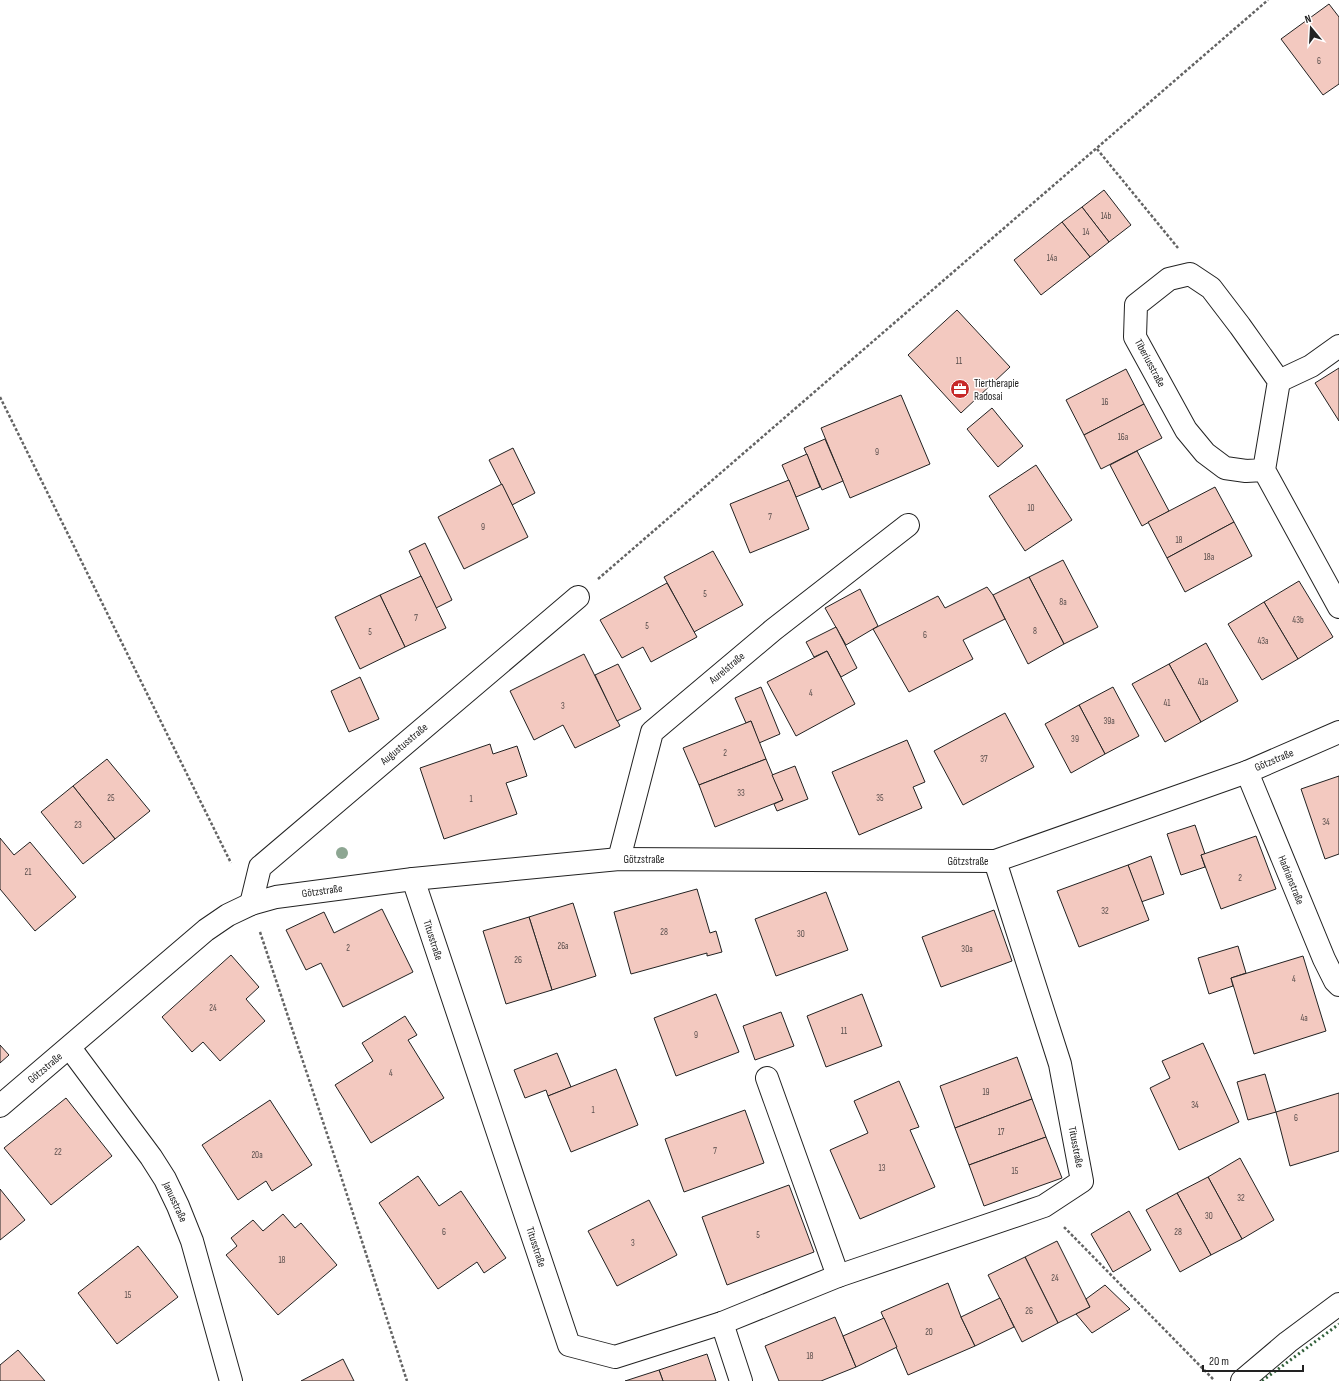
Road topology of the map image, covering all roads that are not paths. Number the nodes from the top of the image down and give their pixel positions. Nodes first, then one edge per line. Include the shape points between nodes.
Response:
1 (1339, 346) edge
2 (1279, 381) junction
3 (1264, 470) junction
4 (908, 525) dead end
5 (578, 597) road end
6 (1339, 607) edge
7 (1339, 732) edge
8 (1247, 772) junction
9 (619, 859) junction
10 (996, 861) junction
11 (413, 879) junction
12 (251, 904) junction
13 (1339, 985) edge
14 (70, 1048) junction
15 (767, 1078) dead end
16 (0, 1106) edge
17 (838, 1276) junction
18 (1339, 1304) edge
19 (722, 1323) junction
20 (231, 1381) edge
21 (741, 1381) edge
22 (1242, 1381) edge

1 - 2 street via 1311,366
2 - 3 street
2 - 3 street, Tiberiusstraße via 1211,288 1190,274 1169,279 1136,305 1135,337 1186,430 1205,453 1225,468
3 - 6 street
4 - 9 street, Aurelstraße via 773,630 652,732
5 - 12 street, Augustusstraße via 260,867
7 - 8 street, Götzstraße
8 - 10 street, Götzstraße
8 - 13 street, Hadrianstraße via 1324,959
9 - 10 street, Götzstraße
9 - 11 street, Götzstraße
10 - 17 street, Titusstraße via 1060,1064 1082,1181 1044,1206
11 - 12 street, Götzstraße via 276,897
11 - 19 street, Titusstraße via 569,1345 615,1358
12 - 14 street, Götzstraße via 206,930
14 - 16 street, Götzstraße
14 - 20 street, Janusstraße via 165,1179 192,1241
15 - 17 street
17 - 19 street, Titusstraße
18 - 22 street
19 - 21 street

